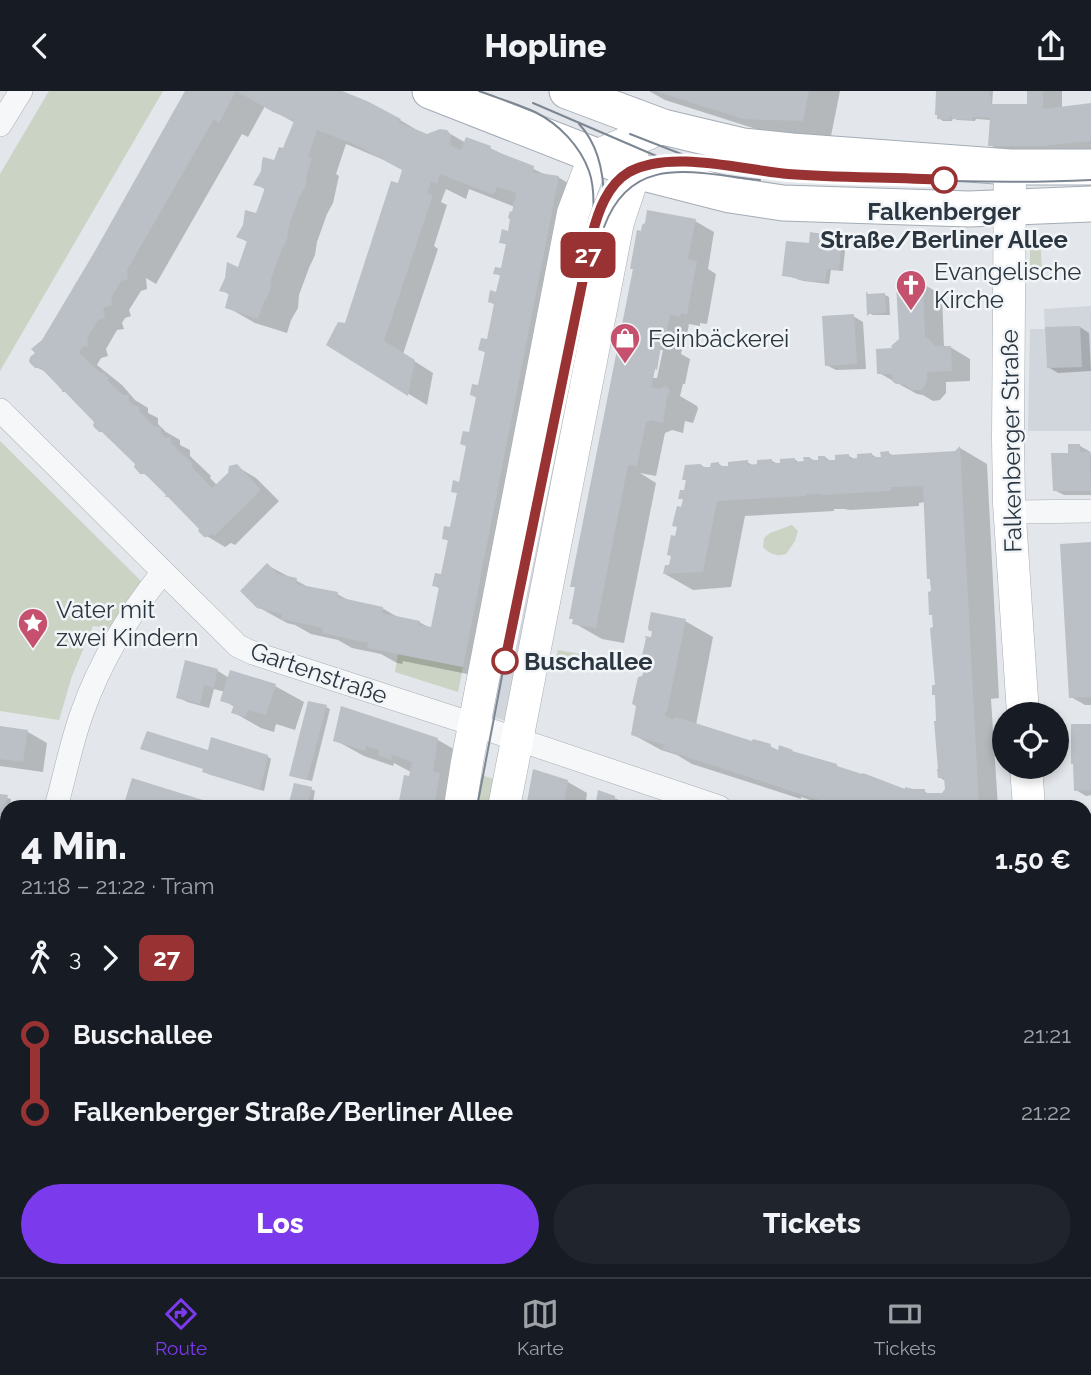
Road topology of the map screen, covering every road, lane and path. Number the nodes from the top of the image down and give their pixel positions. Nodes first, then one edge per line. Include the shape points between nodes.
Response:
1 (20, 91) edge
2 (430, 91) edge
3 (567, 91) edge
4 (609, 107) junction
5 (0, 125) edge
6 (663, 127) junction
7 (632, 156) junction
8 (594, 157) junction
9 (1010, 167) junction
10 (1091, 167) edge
11 (1091, 204) edge
12 (1009, 208) junction
13 (0, 410) edge
14 (1091, 511) edge
15 (1010, 512) junction
16 (163, 572) junction
17 (1022, 702) edge
18 (475, 725) junction
19 (517, 739) junction
20 (1027, 779) edge
21 (58, 800) edge
22 (461, 800) edge
23 (505, 800) edge
24 (698, 800) edge
25 (1028, 800) edge

1 - 5 street
2 - 8 main road
3 - 4 main road
4 - 6 main road
4 - 7 main road
6 - 7 main road
6 - 9 main road via 792,151
7 - 8 main road
7 - 12 main road via 730,195 778,202
7 - 19 main road
8 - 18 main road via 573,213
9 - 10 main road
9 - 12 main road, Falkenberger Straße
11 - 12 main road
12 - 15 main road, Falkenberger Straße
13 - 16 street, Gartenstraße
14 - 15 street
15 - 17 main road, Falkenberger Straße
16 - 18 street, Gartenstraße via 238,646
16 - 21 street via 103,664 82,714
18 - 19 street, Gartenstraße
18 - 22 main road
19 - 23 main road
19 - 24 street, Gartenstraße
20 - 25 main road

